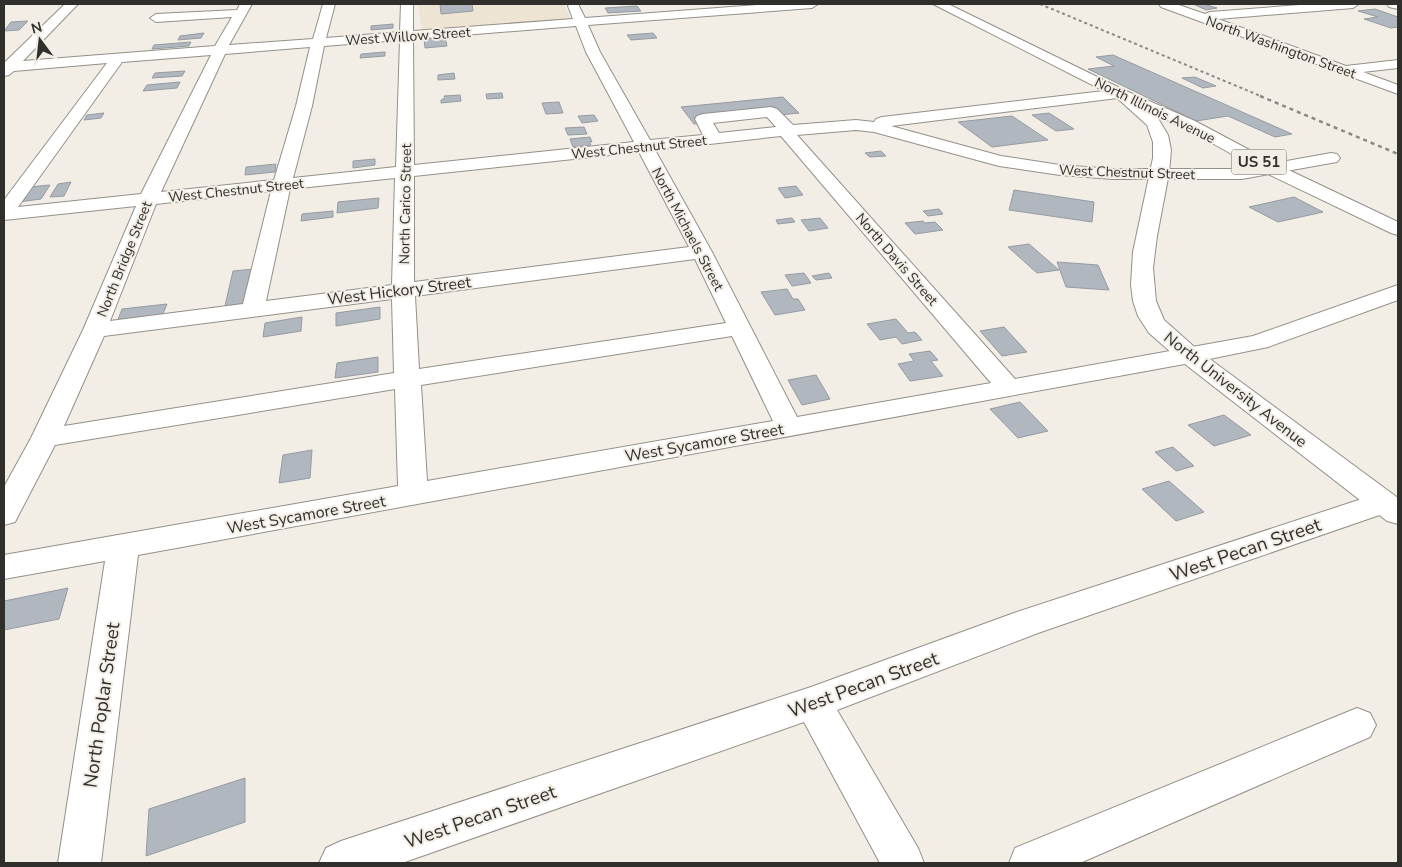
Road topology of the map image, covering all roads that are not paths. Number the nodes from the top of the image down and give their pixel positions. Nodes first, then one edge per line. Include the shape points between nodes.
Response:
1 (72, 4) edge
2 (330, 4) edge
3 (408, 4) edge
4 (573, 4) edge
5 (812, 4) edge
6 (939, 4) edge
7 (1165, 4) edge
8 (1353, 4) edge
9 (1393, 4) edge
10 (1398, 5) edge
11 (243, 8) edge
12 (682, 9) edge
13 (1201, 17) junction
14 (156, 18) dead end
15 (582, 22) junction
16 (407, 36) junction
17 (318, 43) junction
18 (220, 50) junction
19 (118, 58) junction
20 (1398, 64) edge
21 (5, 69) edge
22 (1343, 70) junction
23 (1398, 90) edge
24 (1121, 94) junction
25 (856, 125) junction
26 (787, 131) junction
27 (644, 147) junction
28 (1332, 158) dead end
29 (1270, 168) junction
30 (405, 172) junction
31 (1160, 173) junction
32 (282, 185) junction
33 (148, 199) junction
34 (4, 213) edge
35 (1398, 230) edge
36 (702, 252) junction
37 (403, 289) junction
38 (1398, 292) edge
39 (253, 309) junction
40 (740, 328) junction
41 (95, 330) junction
42 (1190, 356) junction
43 (407, 379) junction
44 (1009, 388) junction
45 (789, 427) junction
46 (46, 438) junction
47 (412, 495) junction
48 (1391, 508) edge
49 (4, 514) edge
50 (123, 546) junction
51 (4, 567) edge
52 (813, 703) junction
53 (1357, 725) dead end
54 (79, 863) edge
55 (341, 863) edge
56 (903, 863) edge
57 (1030, 863) edge

1 - 21 street
2 - 17 street
3 - 16 street, North Carico Street
4 - 15 street, North Michaels Street
5 - 12 street, West Willow Street
6 - 24 street, North Illinois Avenue / US 51
7 - 13 street, North Washington Street
8 - 13 street
9 - 10 street
11 - 14 street
11 - 18 street, North Bridge Street
12 - 15 street, West Willow Street
13 - 22 street, North Washington Street
15 - 16 street, West Willow Street
15 - 27 street, North Michaels Street via 593,52
16 - 17 street, West Willow Street
16 - 30 street, North Carico Street
17 - 18 street, West Willow Street
17 - 32 street
18 - 19 street, West Willow Street
18 - 33 street, North Bridge Street
19 - 21 street, West Willow Street
19 - 34 street
20 - 22 street
22 - 23 street, North Washington Street
24 - 25 street
24 - 29 street, North Illinois Avenue / US 51 via 1189,124
24 - 31 street, North University Avenue / US 51 via 1147,114 1158,129 1163,147
25 - 26 street, West Chestnut Street
25 - 31 street, West Chestnut Street via 1034,166 1113,174
26 - 27 street, West Chestnut Street
26 - 44 street, North Davis Street
27 - 30 street, West Chestnut Street
27 - 36 street, North Michaels Street
28 - 29 street, West Chestnut Street
29 - 31 street, West Chestnut Street via 1242,174
29 - 35 street, North Illinois Avenue / US 51
30 - 32 street, West Chestnut Street
30 - 37 street, North Carico Street
31 - 42 street, North University Avenue / US 51 via 1145,248 1144,297 1150,316 1161,331
32 - 33 street, West Chestnut Street
32 - 39 street
33 - 34 street, West Chestnut Street
33 - 41 street, North Bridge Street
36 - 37 street, West Hickory Street
36 - 40 street, North Michaels Street
37 - 39 street, West Hickory Street
37 - 43 street, North Carico Street
38 - 42 street, West Sycamore Street via 1259,342
39 - 41 street, West Hickory Street
40 - 43 street
40 - 45 street, North Michaels Street
41 - 46 street, North Bridge Street
42 - 44 street, West Sycamore Street
42 - 48 street, North University Avenue / US 51
43 - 46 street
43 - 47 street, North Carico Street
44 - 45 street, West Sycamore Street
45 - 47 street, West Sycamore Street
46 - 49 street, North Bridge Street
47 - 50 street, West Sycamore Street
48 - 52 street, West Pecan Street via 1026,623
50 - 51 street, West Sycamore Street
50 - 54 street, North Poplar Street
52 - 55 street, West Pecan Street
52 - 56 street
53 - 57 street

